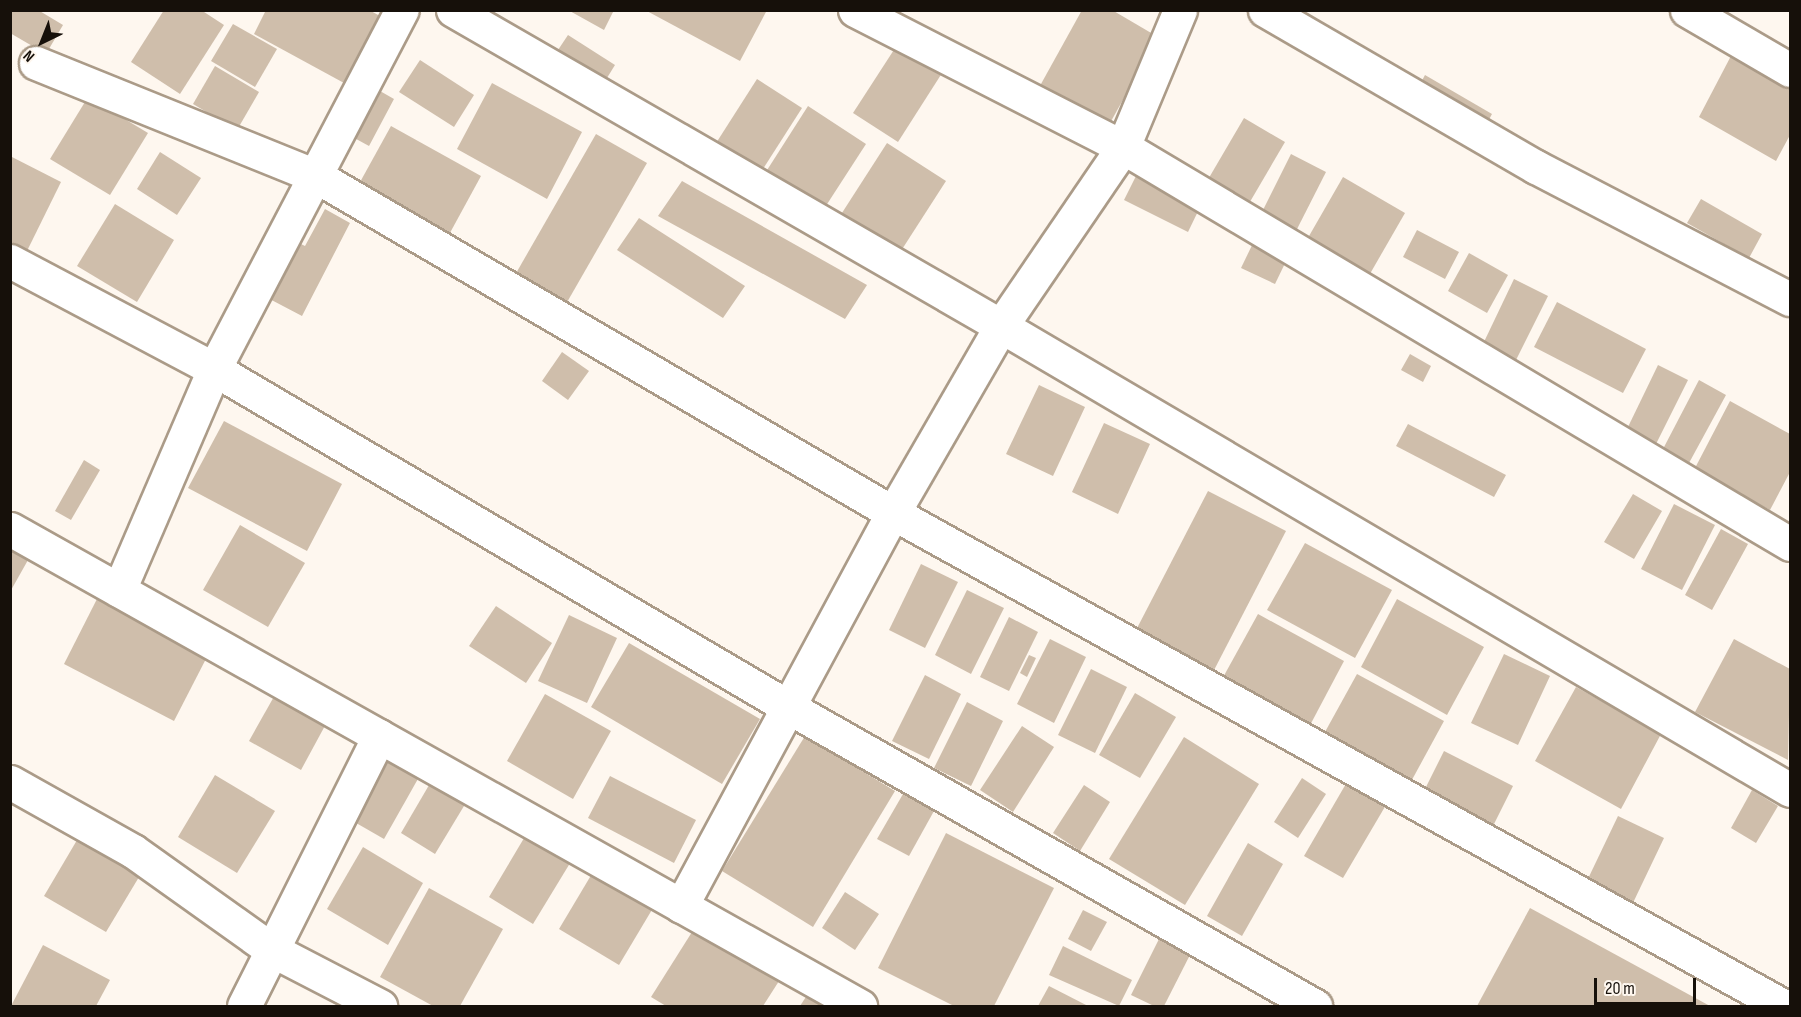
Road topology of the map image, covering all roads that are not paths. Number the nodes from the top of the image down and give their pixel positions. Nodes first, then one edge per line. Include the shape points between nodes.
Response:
1 (402, 10) edge
2 (453, 10) edge
3 (855, 10) edge
4 (1180, 10) edge
5 (1265, 10) edge
6 (1688, 10) edge
7 (36, 63) dead end
8 (1791, 70) edge
9 (1123, 147) junction
10 (316, 176) junction
11 (10, 261) edge
12 (1791, 299) edge
13 (1001, 326) junction
14 (214, 369) junction
15 (893, 513) junction
16 (10, 529) edge
17 (1791, 544) edge
18 (119, 590) junction
19 (790, 708) junction
20 (379, 736) junction
21 (10, 782) edge
22 (1791, 790) edge
23 (681, 906) junction
24 (272, 950) junction
25 (244, 1006) edge
26 (380, 1006) edge
27 (860, 1006) edge
28 (1315, 1006) edge
29 (1784, 1006) edge

1 - 10 street
2 - 13 street
3 - 9 street
4 - 9 street
5 - 12 street via 1536,167
6 - 8 street
7 - 10 street
9 - 13 street
9 - 17 street
10 - 14 street
10 - 15 street
11 - 14 street
13 - 15 street
13 - 22 street
14 - 18 street
14 - 19 street
15 - 19 street
15 - 29 street
16 - 18 street
18 - 20 street
19 - 23 street
19 - 28 street
20 - 23 street
20 - 24 street
21 - 24 street via 133,851
23 - 27 street
24 - 25 street
24 - 26 street

